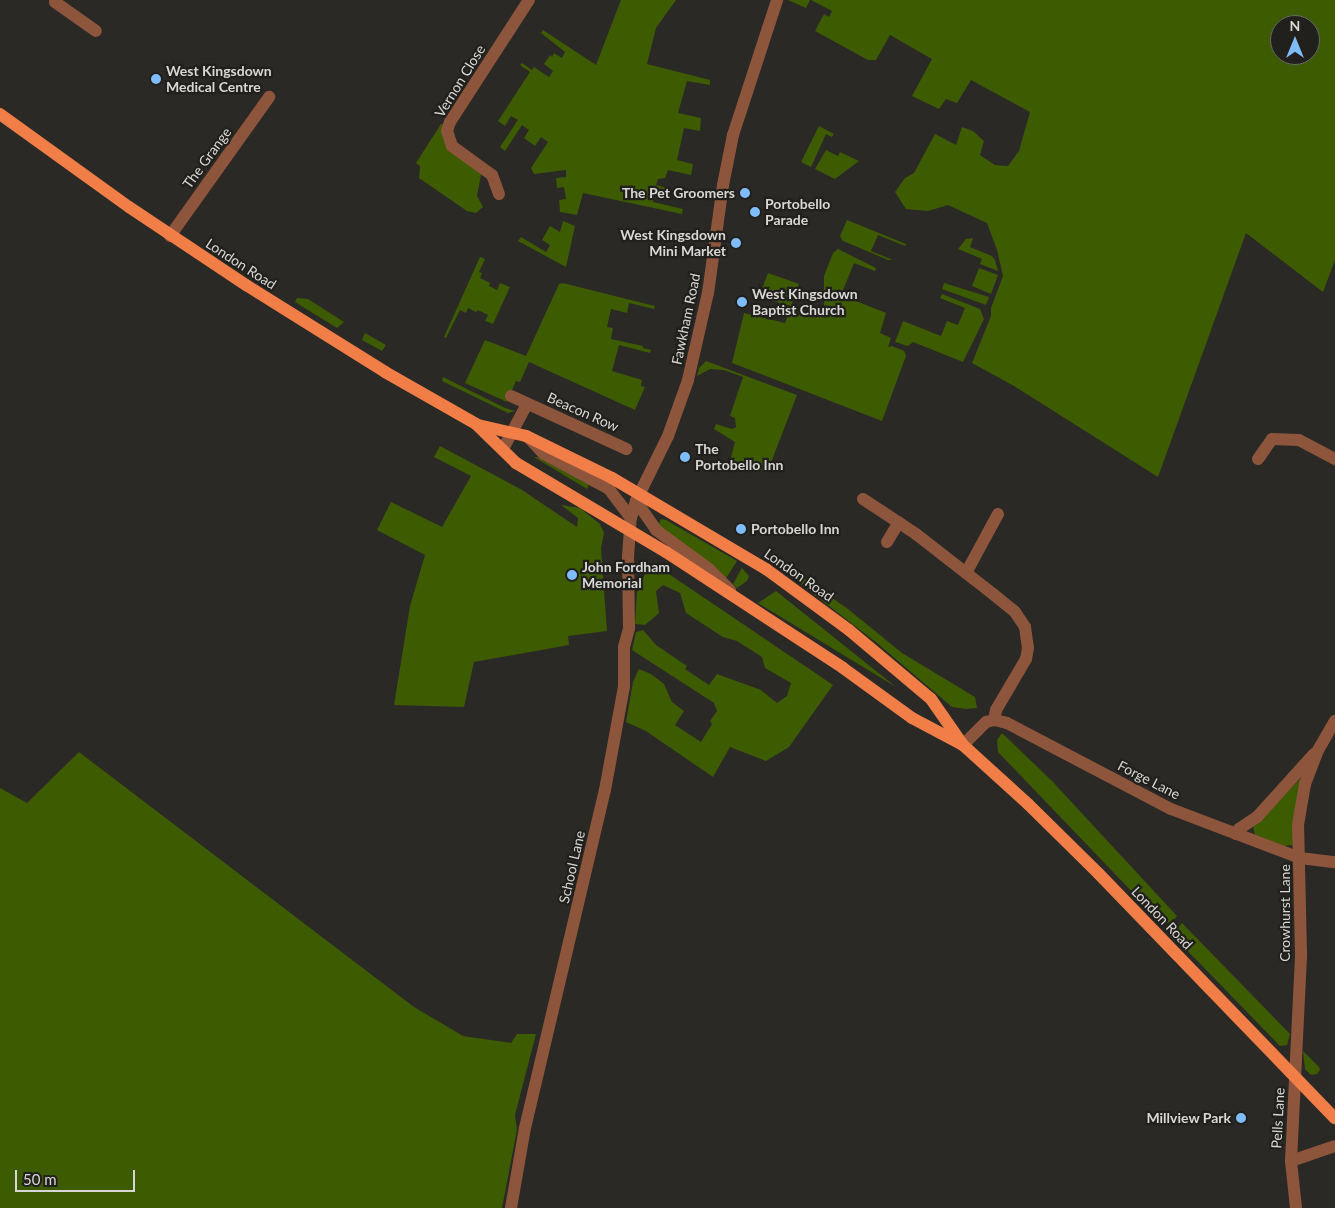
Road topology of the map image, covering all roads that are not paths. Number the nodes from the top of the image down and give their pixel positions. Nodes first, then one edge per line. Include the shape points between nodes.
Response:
1 (529, 0) edge
2 (777, 0) edge
3 (55, 1) edge
4 (96, 31) dead end
5 (269, 97) dead end
6 (0, 114) edge
7 (499, 194) dead end
8 (170, 236) junction
9 (511, 396) dead end
10 (527, 404) junction
11 (476, 424) junction
12 (512, 432) junction
13 (526, 436) junction
14 (502, 449) junction
15 (626, 449) dead end
16 (1332, 457) edge
17 (1258, 459) dead end
18 (638, 497) junction
19 (863, 499) dead end
20 (998, 514) dead end
21 (899, 522) junction
22 (630, 524) junction
23 (887, 542) dead end
24 (966, 573) junction
25 (741, 601) junction
26 (994, 720) junction
27 (1335, 721) edge
28 (964, 745) junction
29 (1317, 752) junction
30 (1236, 834) junction
31 (1300, 858) junction
32 (1335, 862) edge
33 (1296, 1077) junction
34 (1335, 1118) edge
35 (1335, 1146) edge
36 (1291, 1161) junction
37 (511, 1208) edge
38 (1296, 1208) edge

1 - 7 street, Vernon Close via 447,131 452,146 492,175
2 - 18 street, Fawkham Road via 733,135 708,293 688,380 668,436
3 - 4 street
5 - 8 street, The Grange
6 - 8 main road, London Road
8 - 11 main road, London Road via 371,364
9 - 10 street, Beacon Row
10 - 12 street, Beacon Row
10 - 15 street, Beacon Row
11 - 12 main road, London Road
11 - 14 main road, London Road
12 - 13 main road, London Road
12 - 14 street, Beacon Row
13 - 18 main road, London Road via 589,465
13 - 22 street via 544,454 609,489
14 - 22 main road, London Road via 516,463
16 - 17 street via 1299,440 1272,439
18 - 22 street, Fawkham Road
18 - 25 street via 656,530 709,569
18 - 28 main road, London Road via 766,569 849,630 931,699
19 - 21 street
20 - 24 street
21 - 23 street
21 - 24 street
22 - 25 main road, London Road
22 - 37 street, School Lane via 629,628 624,647 624,686 605,790 525,1128
24 - 26 street via 1015,612 1028,634 1026,659 996,710
25 - 28 main road, London Road via 844,668 912,718
26 - 28 street via 981,726
26 - 30 street, Forge Lane via 1018,727 1171,809
27 - 29 street, Crowhurst Lane
28 - 33 main road, London Road via 1098,873
29 - 30 street, Crowhurst Lane via 1306,760 1257,817
29 - 31 street, Crowhurst Lane via 1299,810
30 - 31 street, Forge Lane
31 - 32 street, Forge Lane
31 - 33 street, Crowhurst Lane via 1301,954
33 - 34 main road, London Road
33 - 36 street, Pells Lane
35 - 36 street, Pells Lane
36 - 38 street, Pells Lane

